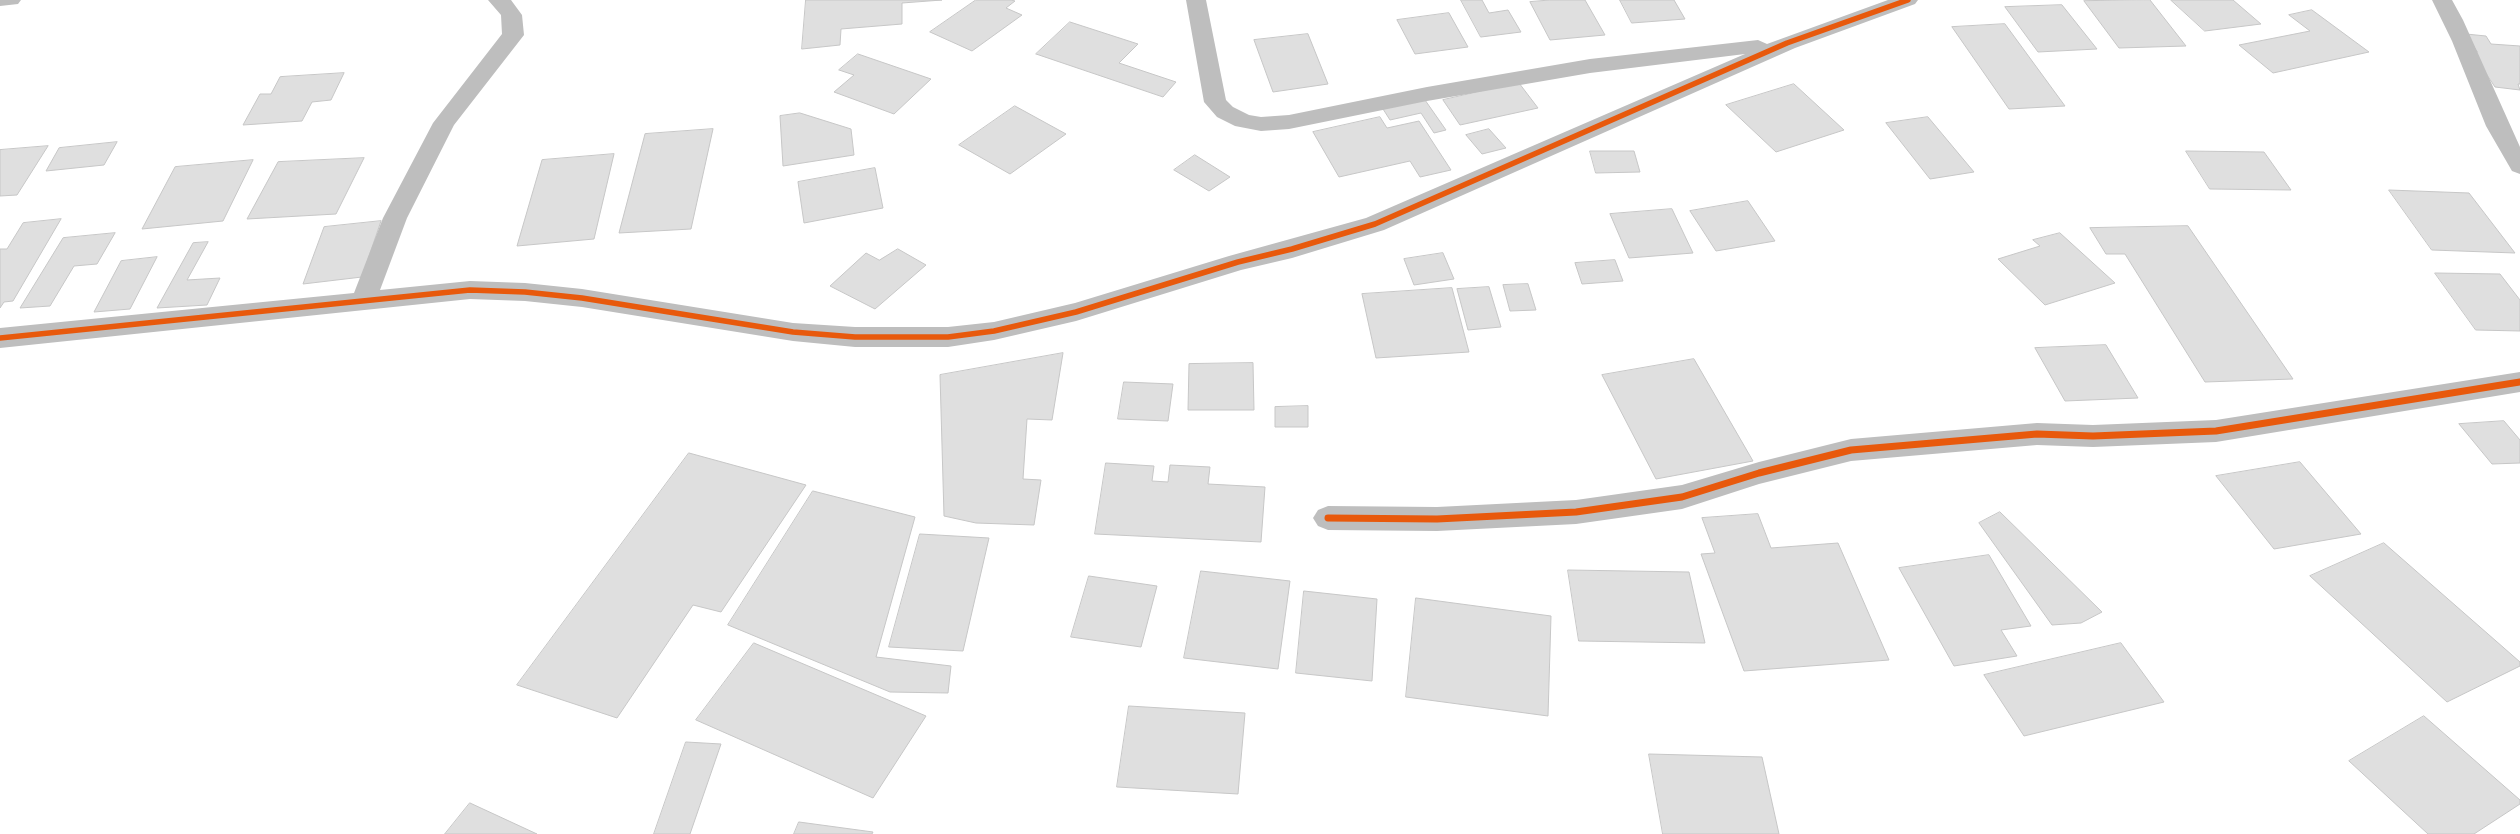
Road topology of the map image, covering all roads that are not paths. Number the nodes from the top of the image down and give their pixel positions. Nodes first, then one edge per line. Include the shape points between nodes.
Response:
1 (0, 0) edge
2 (11, 0) edge
3 (498, 0) edge
4 (1196, 0) edge
5 (1908, 0) edge
6 (2442, 0) edge
7 (1787, 43) junction
8 (2520, 166) edge
9 (364, 300) junction
10 (0, 338) edge
11 (2520, 382) edge
12 (1328, 518) dead end

1 - 2 street
3 - 9 street via 508,7 515,22 513,35 439,131 396,218
4 - 7 street via 1215,102 1225,112 1244,121 1261,124 1289,122 1590,66
5 - 7 street
6 - 8 street via 2482,86 2500,134
7 - 9 street via 1375,224 1076,312 994,331 895,339 802,333 525,292 470,290
9 - 10 street
11 - 12 street via 2216,431 2037,434 1851,450 1682,497 1603,509 1507,517

